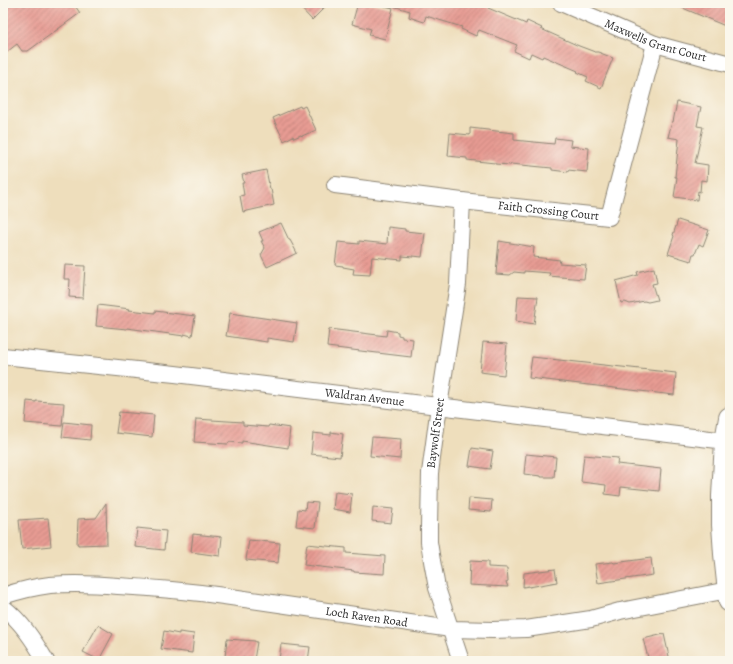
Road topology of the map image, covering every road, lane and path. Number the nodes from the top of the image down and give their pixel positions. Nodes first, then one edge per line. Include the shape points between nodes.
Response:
1 (561, 3) edge
2 (655, 44) junction
3 (730, 64) edge
4 (335, 185) dead end
5 (462, 201) junction
6 (3, 356) edge
7 (439, 406) junction
8 (730, 418) edge
9 (726, 441) junction
10 (729, 595) edge
11 (3, 596) edge
12 (3, 607) edge
13 (451, 629) junction
14 (46, 661) edge
15 (461, 661) edge

1 - 2 street, Maxwells Grant Court
2 - 3 street, Maxwells Grant Court
2 - 5 street, Faith Crossing Court via 609,217
4 - 5 street, Faith Crossing Court
5 - 7 street, Baywolf Street via 458,284
6 - 7 street, Waldran Avenue
7 - 9 street, Waldran Avenue
7 - 13 street, Baywolf Street via 430,473 429,542 437,588
8 - 9 main road
9 - 10 main road via 723,525
10 - 13 street, Loch Raven Road via 620,611 553,626 494,630
11 - 13 street, Loch Raven Road via 50,585 140,587 203,593
12 - 14 street via 24,628
13 - 15 street, Baywolf Street

